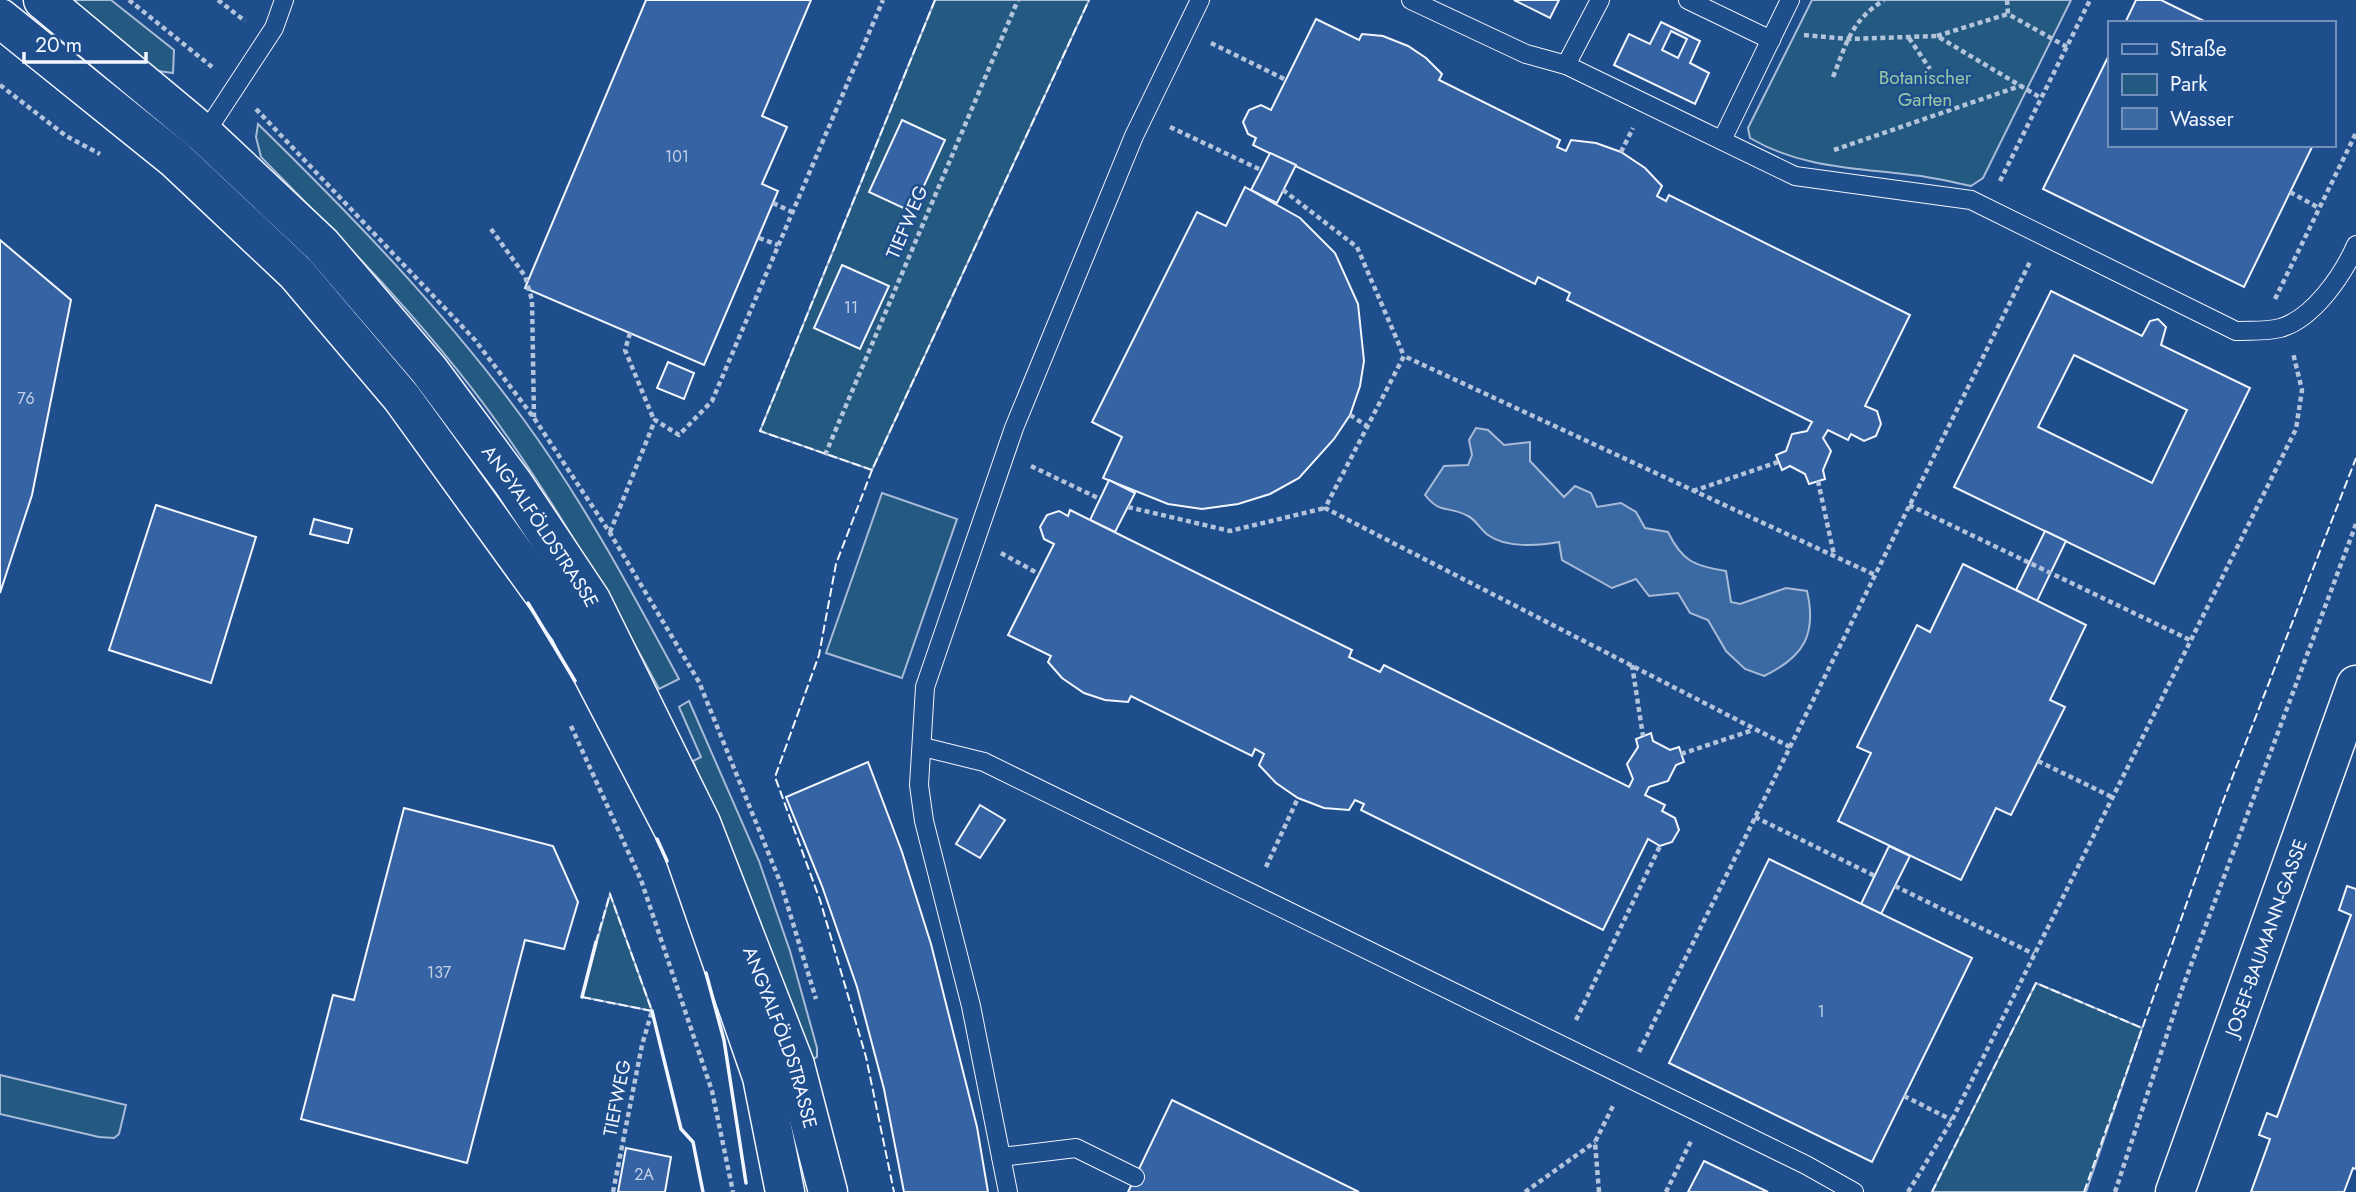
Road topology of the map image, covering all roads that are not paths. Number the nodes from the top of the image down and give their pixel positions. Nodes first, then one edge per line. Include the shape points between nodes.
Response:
1 (43, 0) edge
2 (284, 0) edge
3 (1200, 0) edge
4 (1411, 0) edge
5 (1600, 0) edge
6 (1688, 0) edge
7 (1790, 0) edge
8 (0, 18) edge
9 (1771, 40) junction
10 (1566, 65) junction
11 (205, 135) junction
12 (1722, 141) junction
13 (175, 159) junction
14 (2356, 245) edge
15 (2356, 685) edge
16 (923, 747) junction
17 (1001, 1157) junction
18 (1135, 1177) dead end
19 (785, 1192) edge
20 (828, 1192) edge
21 (1008, 1192) edge
22 (1854, 1192) edge
23 (2175, 1192) edge

1 - 11 main road, ANGYALFÖLDSTRASSE
2 - 11 lane via 274,28
3 - 16 lane via 1144,115 1006,453 925,687
4 - 10 lane via 1526,54
5 - 10 lane
6 - 9 lane
7 - 9 lane
8 - 13 main road, ANGYALFÖLDSTRASSE
9 - 12 lane
10 - 12 lane
11 - 13 lane
11 - 20 main road, ANGYALFÖLDSTRASSE via 322,245 429,370 513,482 591,600 701,822 795,1065
12 - 14 lane via 1795,176 1971,200 2236,331 2281,328 2311,310
13 - 19 main road, ANGYALFÖLDSTRASSE via 296,273 402,398 569,629 681,844 762,1077
15 - 23 main road, JOSEF-BAUMANN-GASSE
16 - 17 lane via 919,785 924,821 971,1006
16 - 22 lane via 984,762
17 - 18 lane via 1076,1148
17 - 21 lane

